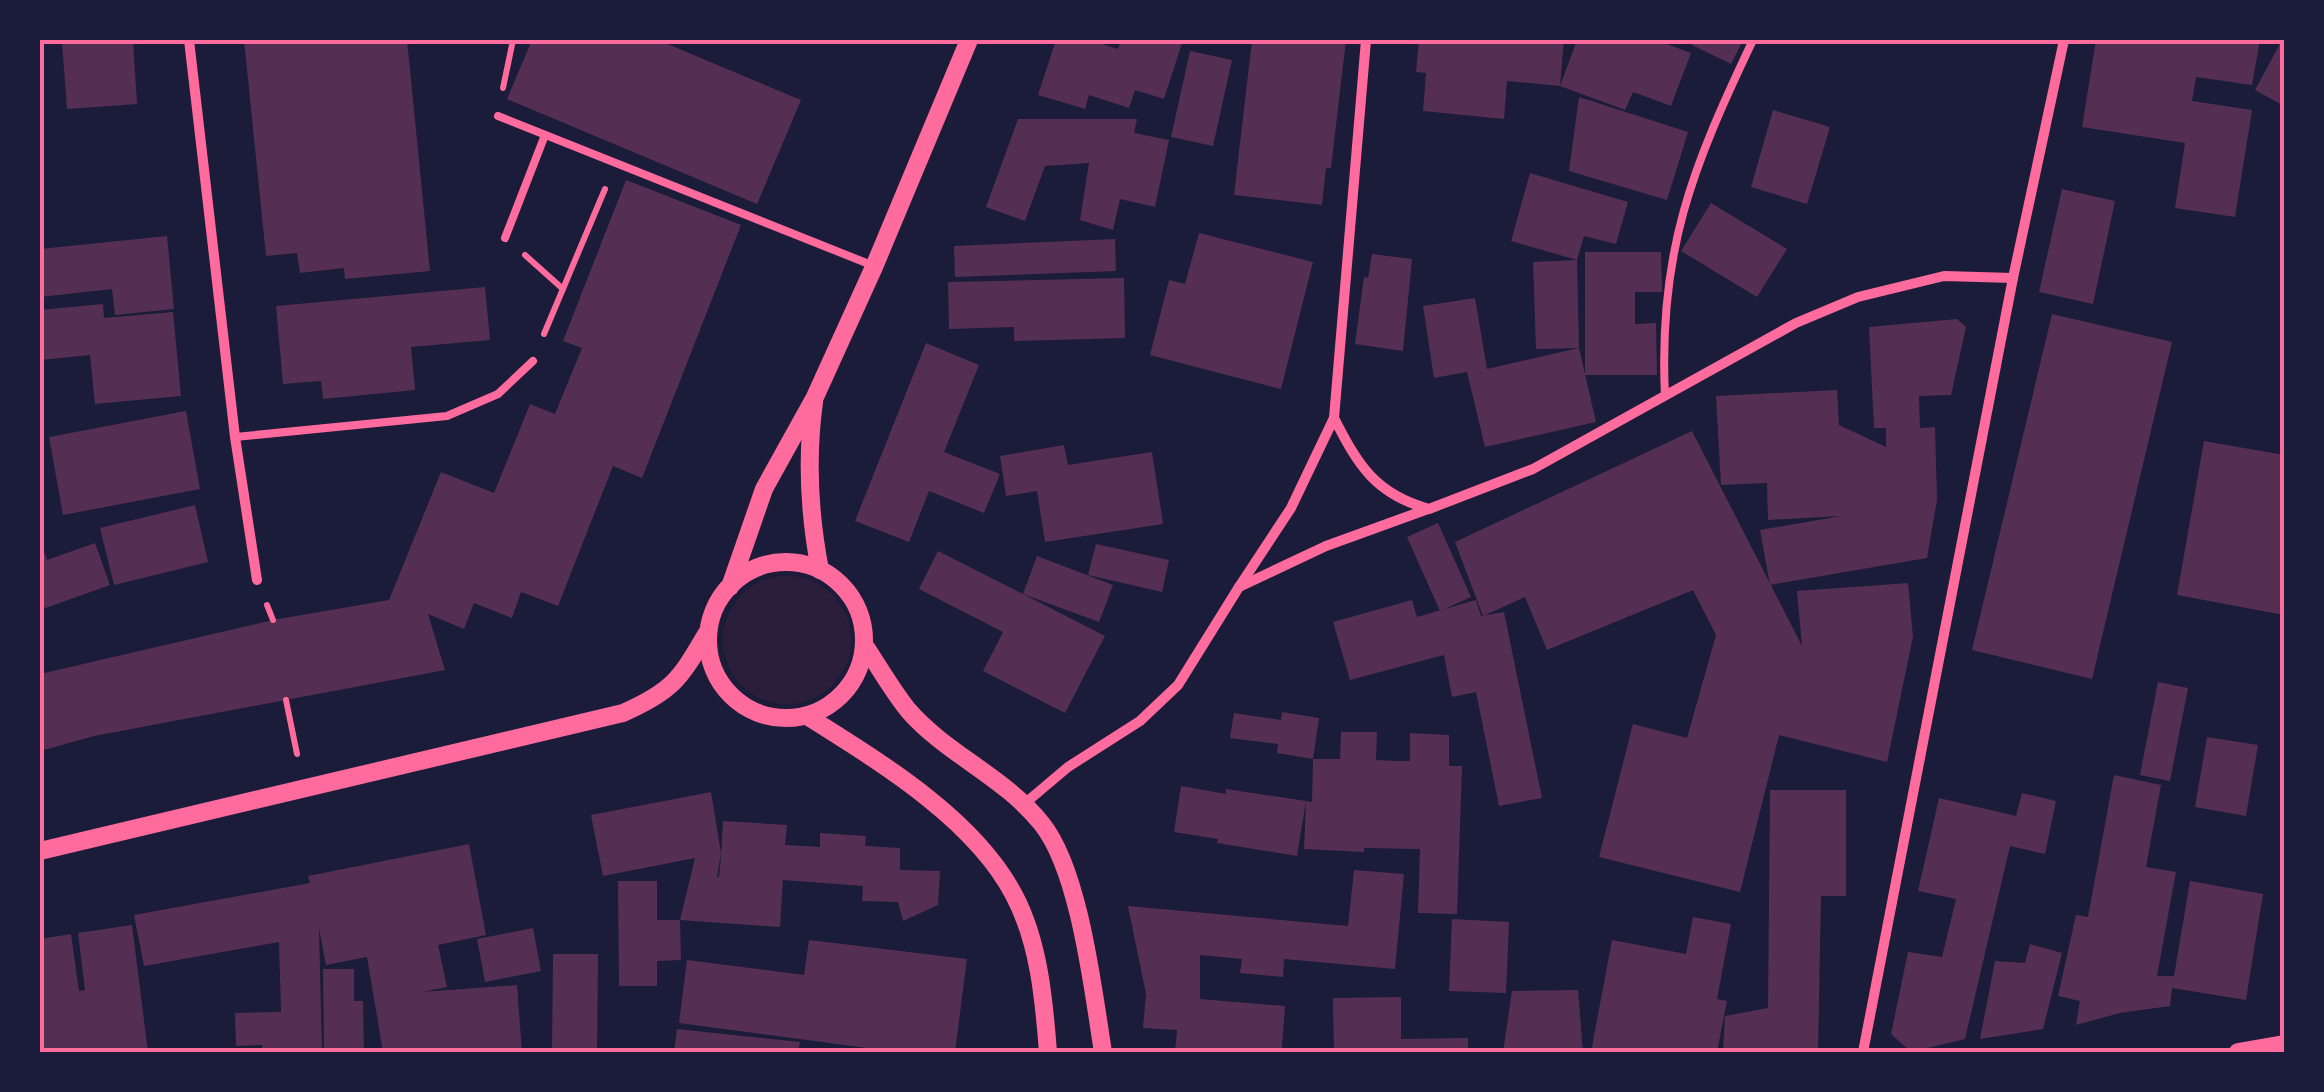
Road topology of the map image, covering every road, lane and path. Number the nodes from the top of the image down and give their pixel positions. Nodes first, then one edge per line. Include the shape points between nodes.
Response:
1 (189, 40) edge
2 (513, 40) edge
3 (969, 40) edge
4 (1366, 40) edge
5 (1752, 40) edge
6 (2064, 40) edge
7 (498, 116) joint
8 (545, 136) junction
9 (616, 165) junction
10 (506, 238) joint
11 (874, 267) junction
12 (2013, 278) junction
13 (563, 288) junction
14 (533, 361) joint
15 (1665, 396) junction
16 (815, 397) junction
17 (1334, 418) junction
18 (235, 436) junction
19 (1429, 509) junction
20 (820, 570) junction
21 (257, 580) dead end
22 (730, 587) junction
23 (1238, 587) junction
24 (708, 633) junction
25 (865, 646) junction
26 (286, 700) dead end
27 (807, 716) junction
28 (297, 754) dead end
29 (1023, 805) junction
30 (40, 851) edge
31 (2284, 1044) edge
32 (1048, 1052) edge
33 (1103, 1052) edge
34 (1863, 1052) edge
35 (2238, 1052) edge

1 - 18 street
2 - 7 path
3 - 11 street
4 - 17 street
5 - 15 lane via 1712,123 1680,220 1662,336
6 - 12 street
7 - 8 lane
8 - 9 lane
8 - 10 lane
9 - 11 lane
9 - 13 path
10 - 13 path
11 - 16 street
12 - 15 street via 1944,276 1858,297 1796,323
12 - 34 street
13 - 14 path
14 - 18 lane via 498,394 447,416
15 - 19 street via 1533,469
16 - 20 street via 808,476
16 - 22 street via 764,489
17 - 19 street via 1372,480
17 - 23 street via 1291,508
18 - 21 street
19 - 23 street
20 - 22 street via 770,564
20 - 25 street via 848,590 860,610
22 - 24 street
23 - 29 street via 1178,686
24 - 27 street via 712,670 734,698 756,712
24 - 30 street via 670,689 623,713
25 - 27 street via 844,693
25 - 29 street via 909,711
26 - 28 path
27 - 32 street via 925,796 997,866 1028,929
29 - 33 street via 1044,826 1070,881
31 - 35 street

